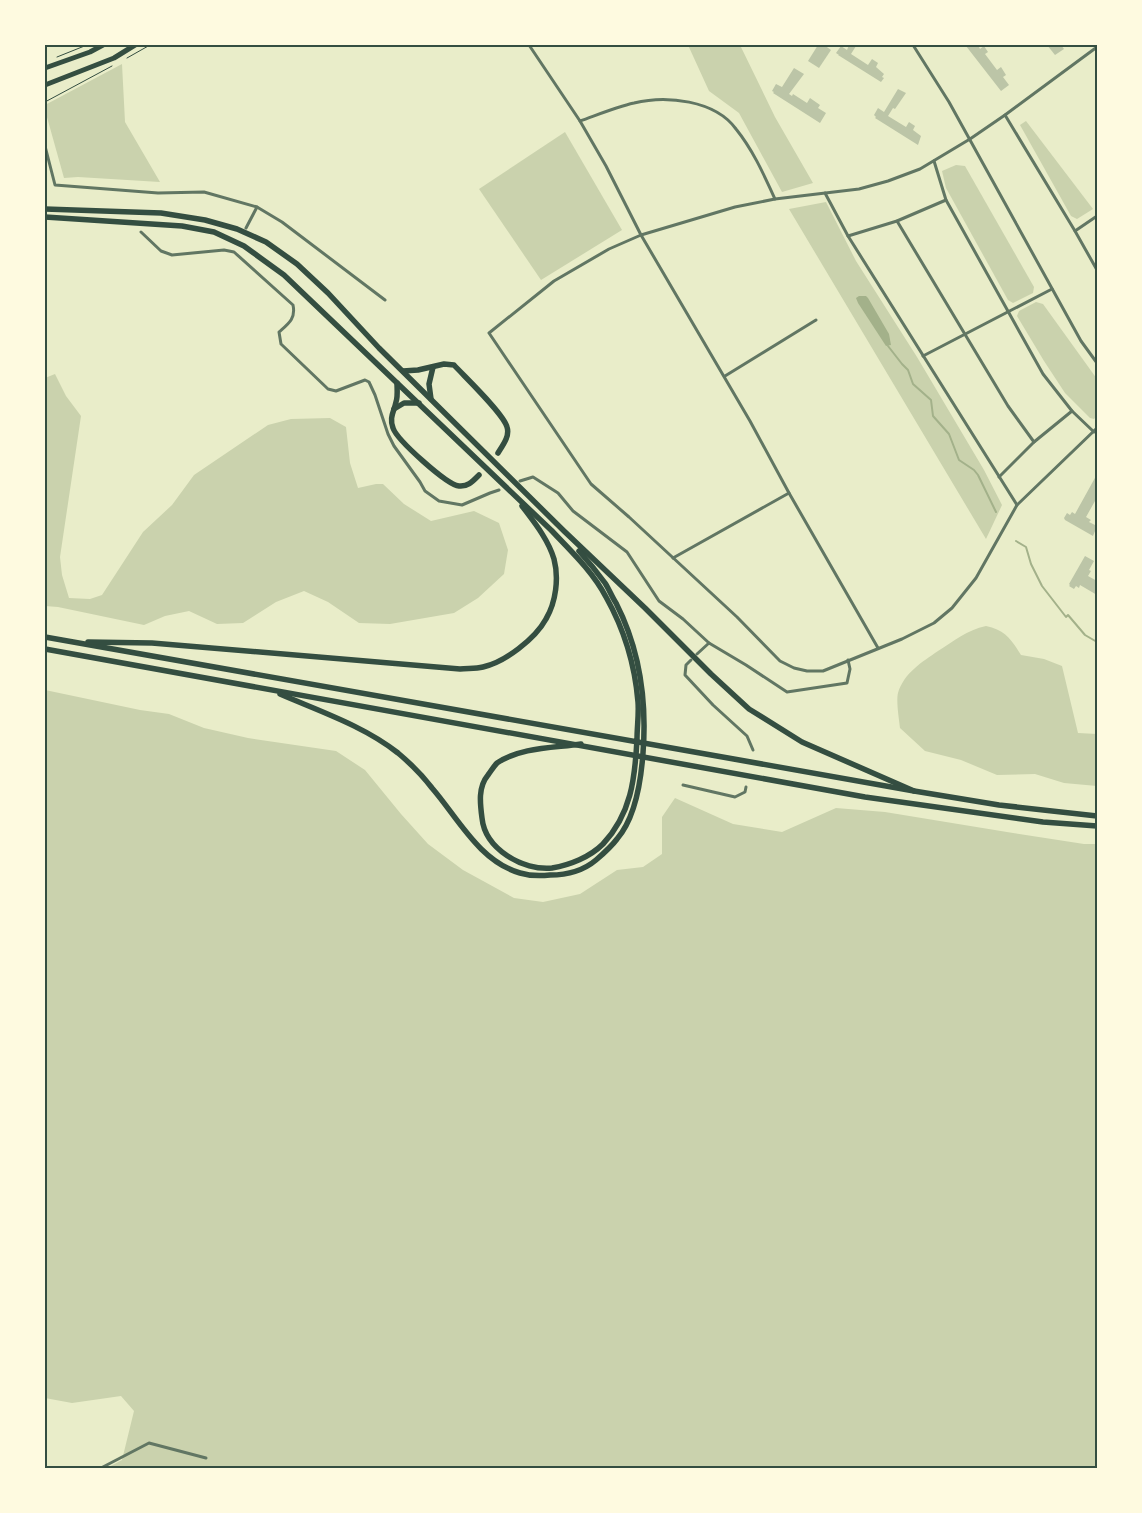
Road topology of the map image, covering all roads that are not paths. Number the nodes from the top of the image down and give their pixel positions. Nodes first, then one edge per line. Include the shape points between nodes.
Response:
1 (103, 45) edge
2 (135, 45) edge
3 (529, 45) edge
4 (913, 45) edge
5 (1097, 48) edge
6 (45, 68) edge
7 (45, 85) edge
8 (1005, 115) junction
9 (580, 122) junction
10 (970, 139) junction
11 (45, 146) edge
12 (934, 161) junction
13 (824, 193) junction
14 (775, 199) junction
15 (946, 200) junction
16 (257, 207) junction
17 (45, 209) edge
18 (1097, 216) edge
19 (45, 218) edge
20 (897, 221) junction
21 (246, 228) dead end
22 (1075, 231) junction
23 (141, 232) dead end
24 (641, 235) junction
25 (848, 236) junction
26 (236, 247) dead end
27 (234, 252) junction
28 (1097, 270) edge
29 (1052, 289) junction
30 (385, 300) dead end
31 (1009, 311) junction
32 (816, 320) dead end
33 (966, 334) junction
34 (923, 356) junction
35 (1097, 363) edge
36 (433, 368) junction
37 (403, 371) junction
38 (725, 376) junction
39 (397, 383) junction
40 (431, 399) junction
41 (419, 403) junction
42 (394, 410) junction
43 (1072, 412) junction
44 (1097, 428) edge
45 (1094, 432) junction
46 (1034, 442) junction
47 (498, 453) dead end
48 (479, 475) dead end
49 (999, 477) junction
50 (520, 482) dead end
51 (499, 490) dead end
52 (789, 493) junction
53 (513, 494) junction
54 (1017, 506) junction
55 (564, 531) junction
56 (674, 558) junction
57 (45, 637) edge
58 (69, 641) junction
59 (709, 643) junction
60 (878, 648) junction
61 (45, 649) edge
62 (697, 654) dead end
63 (691, 660) dead end
64 (848, 660) junction
65 (271, 690) junction
66 (581, 744) junction
67 (753, 750) dead end
68 (683, 785) dead end
69 (746, 787) dead end
70 (914, 791) junction
71 (1097, 816) edge
72 (1097, 826) edge
73 (206, 1458) dead end
74 (101, 1468) edge

1 - 6 main road
2 - 7 main road via 114,58
3 - 9 street
4 - 10 street
5 - 8 street
8 - 10 street
8 - 22 street
9 - 14 street via 634,102 664,99 691,102 715,110 735,127 757,161
9 - 24 street
10 - 12 street
10 - 29 street
11 - 16 street via 55,185 158,193 204,192
12 - 13 street via 888,181 859,189
12 - 15 street
13 - 14 street
13 - 25 street
14 - 24 street via 735,207
15 - 20 street
15 - 31 street
16 - 21 street
16 - 30 street via 282,222
17 - 37 highway via 161,213 205,220 266,242 297,264 328,293
18 - 22 street
19 - 39 highway via 182,226 214,232 244,246 284,275
20 - 25 street
20 - 33 street
22 - 28 street
23 - 27 street via 161,251 172,255
24 - 38 street
24 - 56 street via 554,281 489,333 591,484
25 - 34 street
26 - 27 street
27 - 51 street via 293,305 292,320 279,332 281,344 328,389 336,391 365,380 369,382 394,446 425,491 439,501 462,505
29 - 31 street
29 - 35 street
31 - 33 street
31 - 43 street via 1043,374
32 - 38 street
33 - 34 street
33 - 46 street via 1008,406
34 - 49 street
36 - 37 highway
36 - 40 highway via 429,384
36 - 47 highway via 454,365 500,414 508,434
37 - 40 highway
38 - 52 street
39 - 41 highway
39 - 42 highway
40 - 55 highway
41 - 42 highway via 404,403
41 - 53 highway
42 - 48 highway via 390,418 393,430 438,474 460,486 469,485
43 - 45 street
43 - 46 street
44 - 45 street
45 - 54 street
46 - 49 street
49 - 54 street
50 - 59 street via 534,476 558,493 573,511 628,552 659,601
52 - 56 street
52 - 60 street
53 - 58 highway via 548,545 554,560 556,582 553,600 546,620 526,644 508,657 483,667 460,669 152,643
53 - 66 highway via 586,568 606,597 632,666 638,703 636,770 631,793 623,815 602,846 585,858 551,868 510,858 488,837 482,822 480,799 484,779 496,764 520,752
54 - 60 street via 976,578 952,608 934,623
55 - 65 highway via 606,584 622,614 643,691 645,726 641,782 629,818 618,838 591,864 562,875 539,876 520,873 498,862 479,847 433,788 396,752 370,734
55 - 70 highway via 749,709 802,742
56 - 64 street via 780,661 794,668 823,671
57 - 58 highway
58 - 70 highway
59 - 62 street
59 - 64 street via 786,692 847,683
60 - 64 street
61 - 65 highway
63 - 67 street via 686,665 685,675 747,736
65 - 66 highway
66 - 72 highway via 865,797 1042,822
68 - 69 street via 735,797 745,792
70 - 71 highway
73 - 74 street via 148,1443

